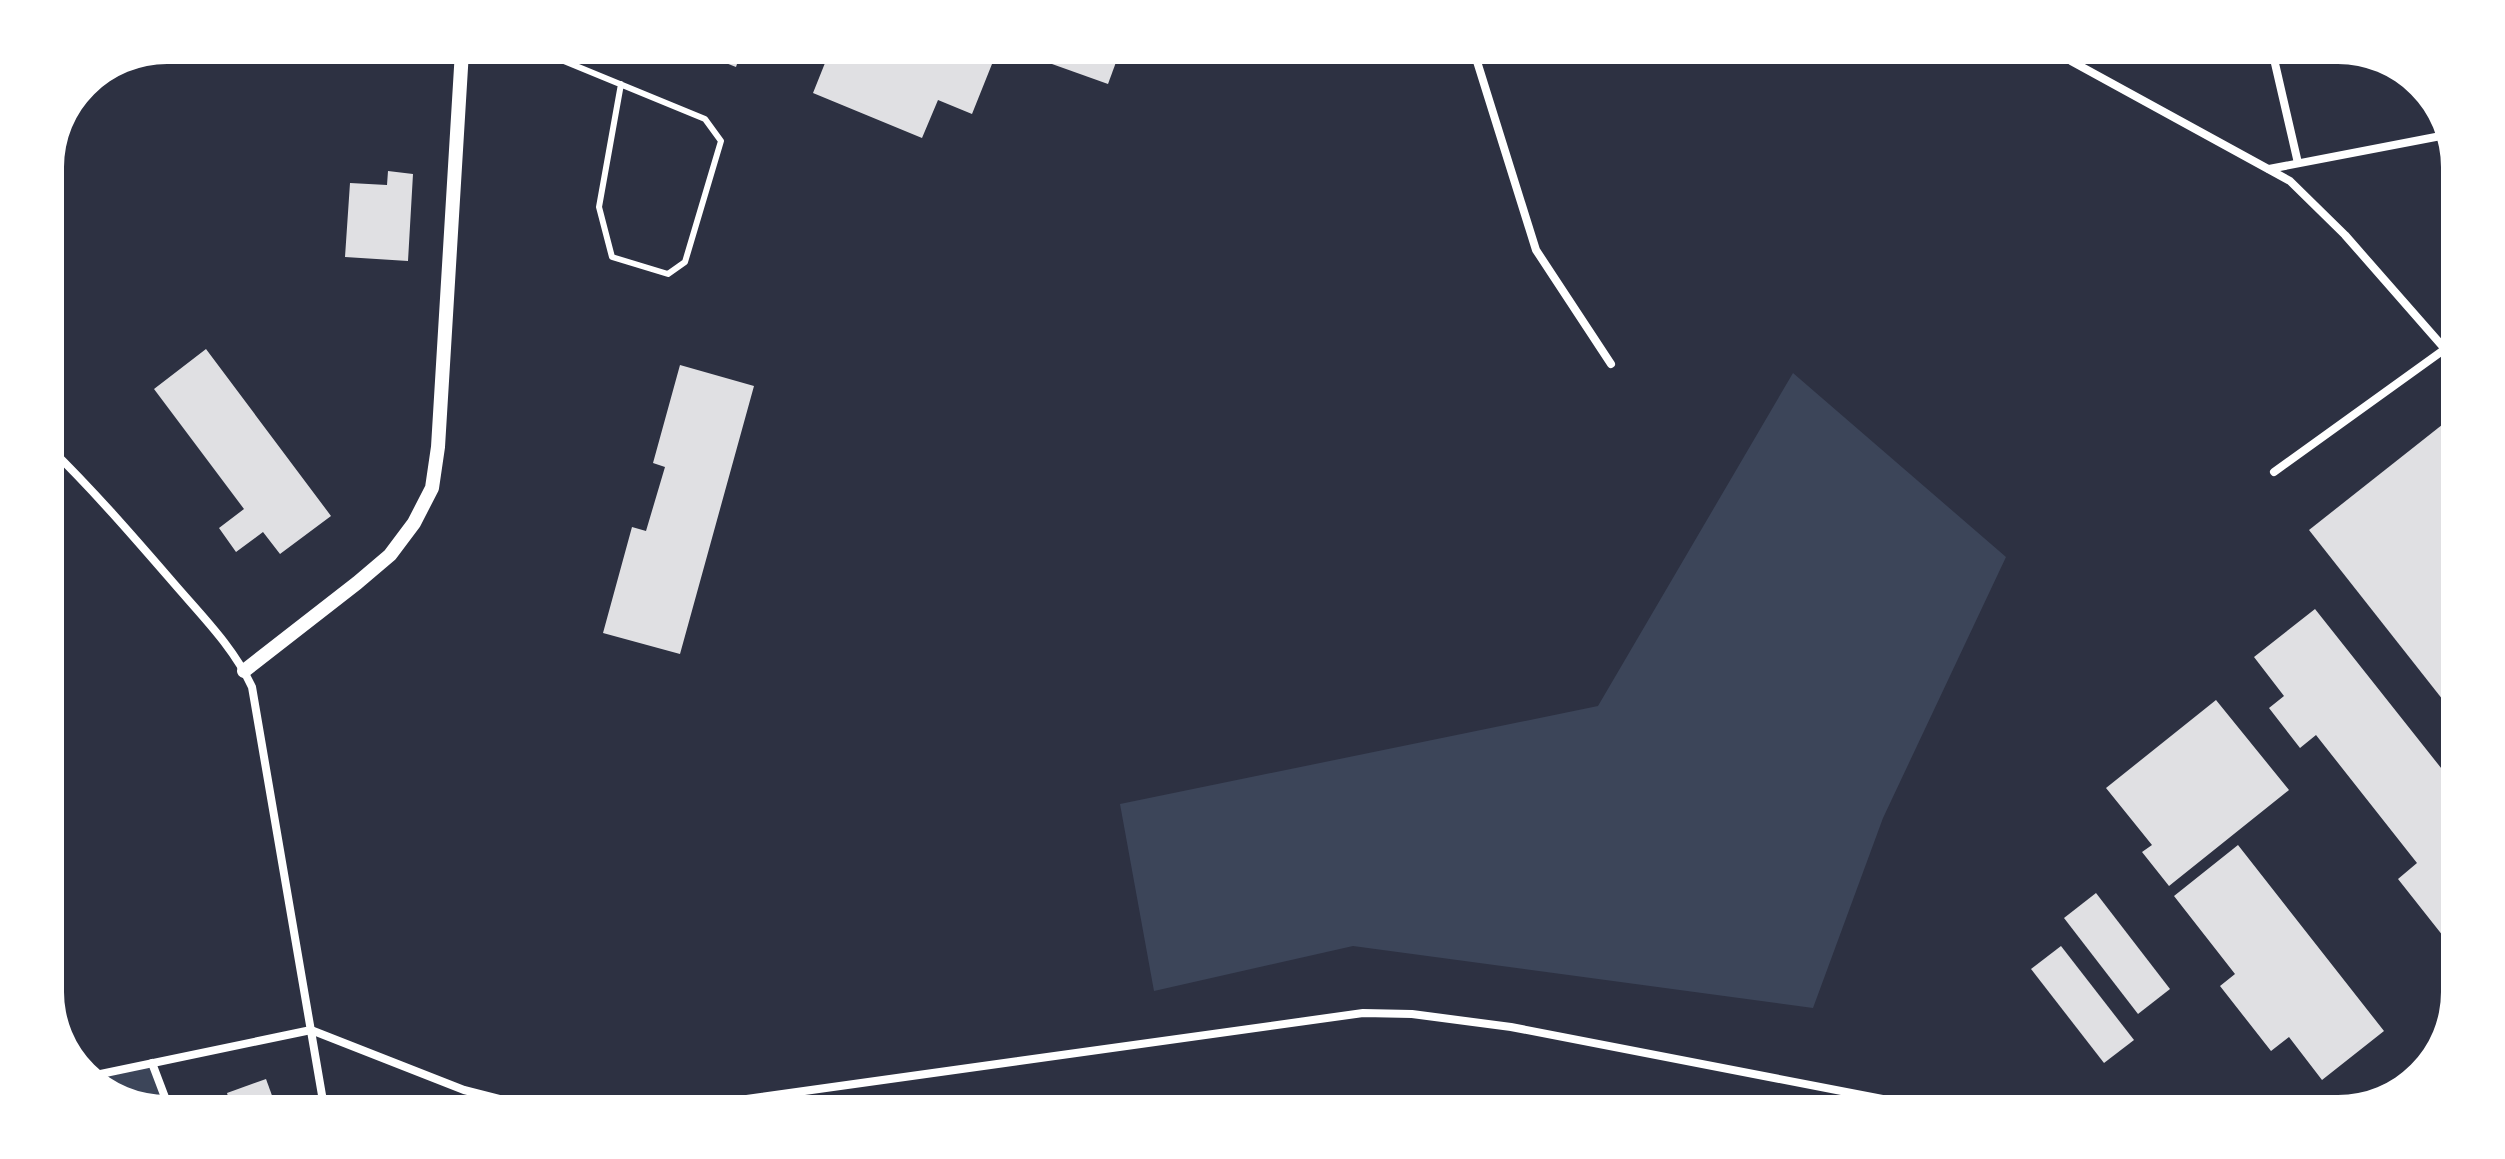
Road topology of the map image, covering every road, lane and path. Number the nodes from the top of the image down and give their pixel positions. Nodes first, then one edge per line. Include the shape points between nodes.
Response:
1 (461, 64) edge
2 (572, 64) edge
3 (1478, 64) edge
4 (2076, 64) edge
5 (2275, 64) edge
6 (621, 84) junction
7 (2437, 137) edge
8 (2298, 163) junction
9 (2268, 169) junction
10 (2441, 338) edge
11 (2441, 353) edge
12 (1611, 364) dead end
13 (64, 462) edge
14 (2274, 472) dead end
15 (244, 671) junction
16 (311, 1030) junction
17 (152, 1063) junction
18 (103, 1073) edge
19 (164, 1095) edge
20 (322, 1095) edge
21 (484, 1095) edge
22 (775, 1095) edge
23 (1862, 1095) edge

1 - 15 street via 432,488 390,555
2 - 6 lane
3 - 12 street via 1536,250
4 - 9 street
5 - 8 street
6 - 6 lane via 705,119 721,141 685,262 668,274 612,257 599,207
7 - 8 street
8 - 9 street
9 - 10 street via 2290,181
11 - 14 street
13 - 15 street via 219,635
15 - 16 street via 256,708
16 - 17 street
16 - 20 street
16 - 21 street
17 - 18 street
17 - 19 street
22 - 23 street via 1363,1013 1511,1027

